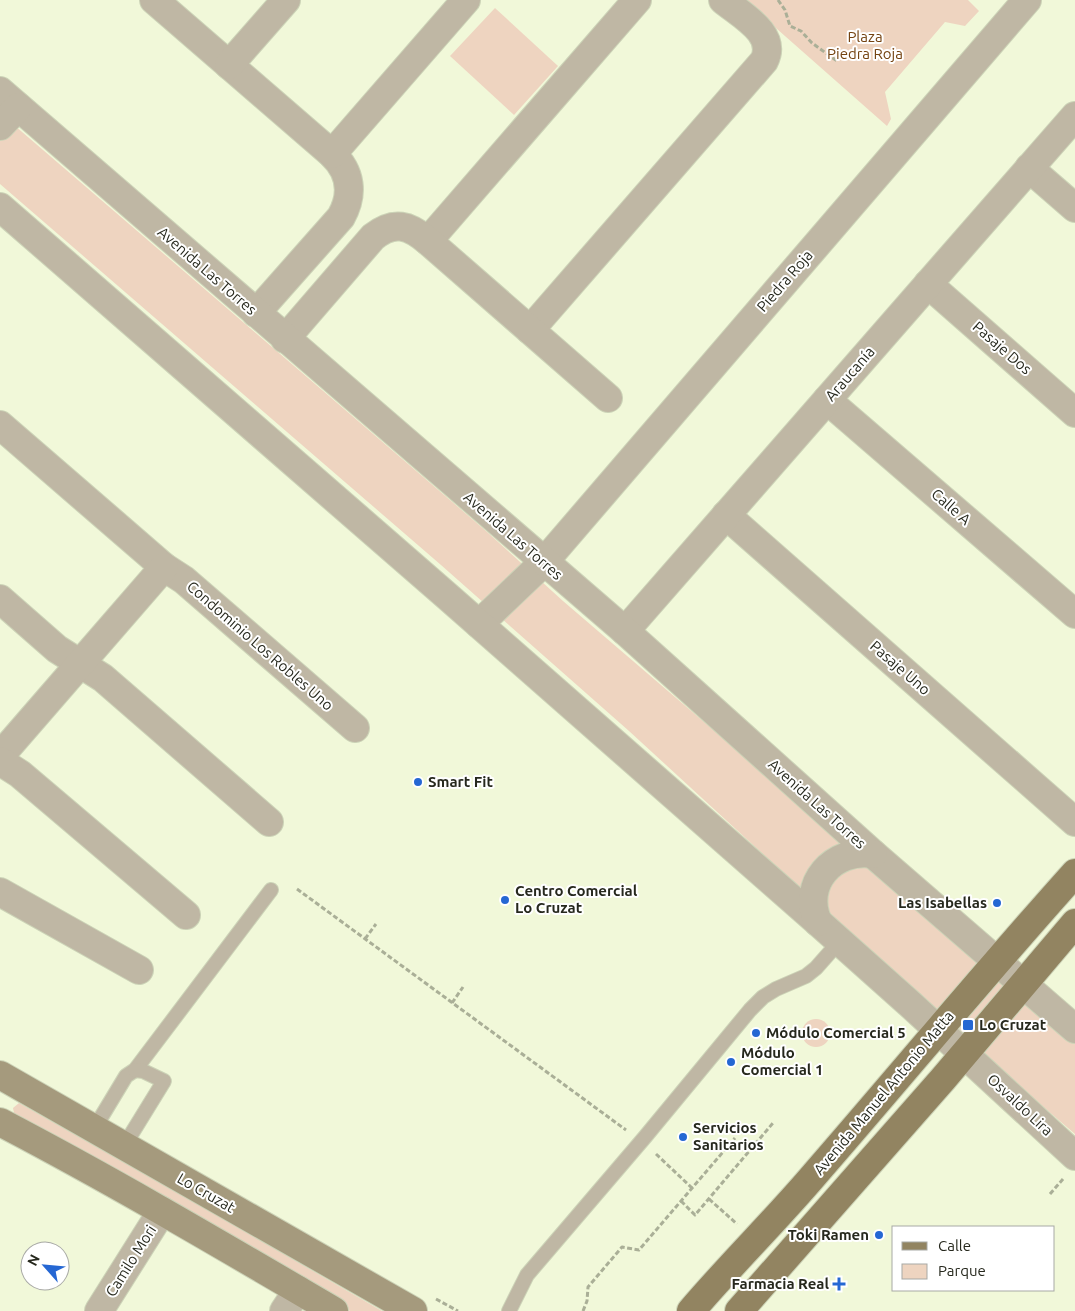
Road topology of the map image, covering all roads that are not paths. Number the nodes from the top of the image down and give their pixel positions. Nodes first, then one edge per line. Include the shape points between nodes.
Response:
1 (154, 0) edge
2 (286, 0) edge
3 (466, 0) edge
4 (637, 0) edge
5 (723, 0) edge
6 (1027, 0) edge
7 (229, 65) junction
8 (6, 108) edge
9 (1075, 116) edge
10 (332, 154) junction
11 (1029, 168) junction
12 (0, 207) edge
13 (1075, 208) edge
14 (428, 241) junction
15 (928, 284) junction
16 (256, 314) junction
17 (530, 330) junction
18 (285, 339) junction
19 (608, 398) dead end
20 (827, 400) junction
21 (1075, 413) edge
22 (0, 425) edge
23 (726, 515) junction
24 (544, 562) junction
25 (164, 567) junction
26 (0, 599) edge
27 (1075, 614) edge
28 (479, 624) junction
29 (624, 631) junction
30 (81, 664) junction
31 (355, 728) dead end
32 (0, 756) edge
33 (0, 761) edge
34 (269, 822) dead end
35 (1075, 822) edge
36 (873, 854) junction
37 (1075, 873) edge
38 (272, 890) dead end
39 (0, 892) edge
40 (186, 915) dead end
41 (818, 922) junction
42 (1075, 923) edge
43 (839, 942) junction
44 (996, 961) junction
45 (139, 970) dead end
46 (1023, 984) junction
47 (1075, 1029) edge
48 (938, 1030) junction
49 (964, 1054) junction
50 (134, 1070) junction
51 (0, 1075) edge
52 (0, 1122) edge
53 (94, 1129) junction
54 (124, 1146) junction
55 (1075, 1156) edge
56 (162, 1211) junction
57 (291, 1300) edge
58 (99, 1311) edge
59 (334, 1311) edge
60 (413, 1311) edge
61 (509, 1311) edge
62 (691, 1311) edge
63 (739, 1311) edge

1 - 7 street
2 - 7 street
3 - 10 street
4 - 14 street
5 - 17 street via 764,36 768,55
6 - 24 street, Piedra Roja
7 - 10 street
8 - 16 street, Avenida Las Torres
9 - 11 street, Araucanía
10 - 16 street via 348,178 350,188 346,208
11 - 13 street
11 - 15 street, Araucanía
12 - 28 street
14 - 17 street
14 - 18 street via 404,227 379,231
15 - 20 street, Araucanía
15 - 21 street, Pasaje Dos
16 - 18 street, Avenida Las Torres
17 - 19 street
18 - 24 street, Avenida Las Torres
20 - 23 street, Araucanía
20 - 27 street, Calle A
22 - 25 street, Condominio Los Robles Uno
23 - 29 street, Araucanía
23 - 35 street, Pasaje Uno
24 - 28 street, Piedra Roja
24 - 29 street, Avenida Las Torres
25 - 30 street
25 - 31 street, Condominio Los Robles Uno via 184,580
26 - 30 street via 57,649
28 - 41 street
29 - 36 street, Avenida Las Torres
30 - 32 street
30 - 34 street via 103,678
33 - 40 street via 20,774
36 - 41 street via 844,856 824,872 813,899
36 - 44 street, Avenida Las Torres
37 - 44 main road, Avenida Manuel Antonio Matta
38 - 50 lane
39 - 45 street
41 - 43 street
42 - 46 main road
43 - 48 street
43 - 61 lane via 806,976 776,989 750,1010 527,1275
44 - 46 street, Avenida Las Torres
44 - 48 main road, Avenida Manuel Antonio Matta
46 - 47 street
46 - 49 main road
48 - 49 street, Osvaldo Lira
48 - 62 main road, Avenida Manuel Antonio Matta via 875,1106
49 - 55 street, Osvaldo Lira
49 - 63 main road
50 - 53 lane via 126,1076
50 - 54 lane via 164,1081
51 - 53 main road, Lo Cruzat
52 - 56 main road
53 - 54 main road, Lo Cruzat
54 - 60 main road, Lo Cruzat
56 - 57 main road
56 - 58 street, Camilo Mori
57 - 59 main road

